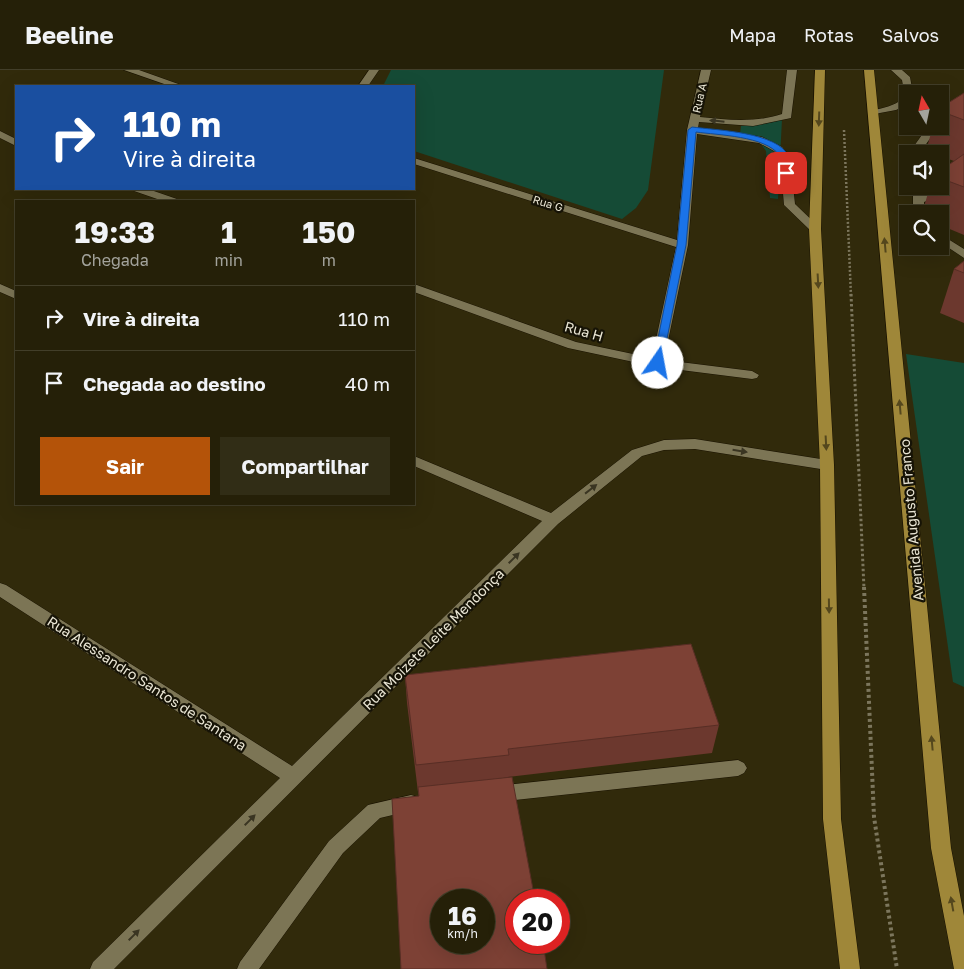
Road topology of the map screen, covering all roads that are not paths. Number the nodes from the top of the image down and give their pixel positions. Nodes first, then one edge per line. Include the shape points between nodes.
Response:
1 (129, 70) edge
2 (374, 70) edge
3 (706, 70) edge
4 (792, 70) edge
5 (820, 70) edge
6 (869, 70) edge
7 (896, 70) edge
8 (176, 85) edge
9 (365, 85) edge
10 (907, 85) edge
11 (899, 105) edge
12 (872, 113) junction
13 (964, 118) edge
14 (693, 124) junction
15 (0, 134) edge
16 (15, 142) edge
17 (917, 145) edge
18 (415, 161) edge
19 (964, 184) edge
20 (141, 190) edge
21 (918, 195) edge
22 (170, 200) edge
23 (918, 200) junction
24 (918, 205) edge
25 (815, 229) junction
26 (949, 243) edge
27 (682, 245) junction
28 (964, 254) edge
29 (0, 288) edge
30 (415, 288) edge
31 (15, 295) edge
32 (658, 363) junction
33 (752, 375) dead end
34 (415, 461) edge
35 (827, 465) junction
36 (553, 520) junction
37 (0, 589) edge
38 (738, 768) dead end
39 (294, 777) junction
40 (477, 796) edge
41 (430, 801) edge
42 (100, 969) edge
43 (247, 969) edge
44 (850, 969) edge
45 (964, 969) edge

1 - 8 street
2 - 9 street
3 - 14 street, Rua A
4 -> 14 street via 787,116 740,124
5 -> 25 main road
6 - 12 main road, Avenida Augusto Franco
7 - 10 street via 907,79
11 - 12 street
45 -> 12 main road, Avenida Augusto Franco via 941,848
13 - 17 street via 922,137
14 - 25 street via 762,140 778,149 785,157 790,204
14 - 27 street, Rua A
15 - 16 street
18 - 27 street, Rua G
19 - 23 street
20 - 22 street
21 - 23 street
23 - 24 street
25 -> 35 main road
26 - 28 street
27 - 32 street, Rua A
29 - 31 street
30 - 32 street, Rua H via 573,345
32 - 33 street, Rua H
34 - 36 street
36 -> 35 street, Rua Moizete Leite Mendonça via 637,454 664,445 695,444
35 -> 44 main road via 832,819
39 -> 36 street, Rua Moizete Leite Mendonça
37 - 39 street, Rua Alessandro Santos de Santana
38 - 40 street
42 -> 39 street, Rua Moizete Leite Mendonça
41 - 43 street via 375,811 342,841

